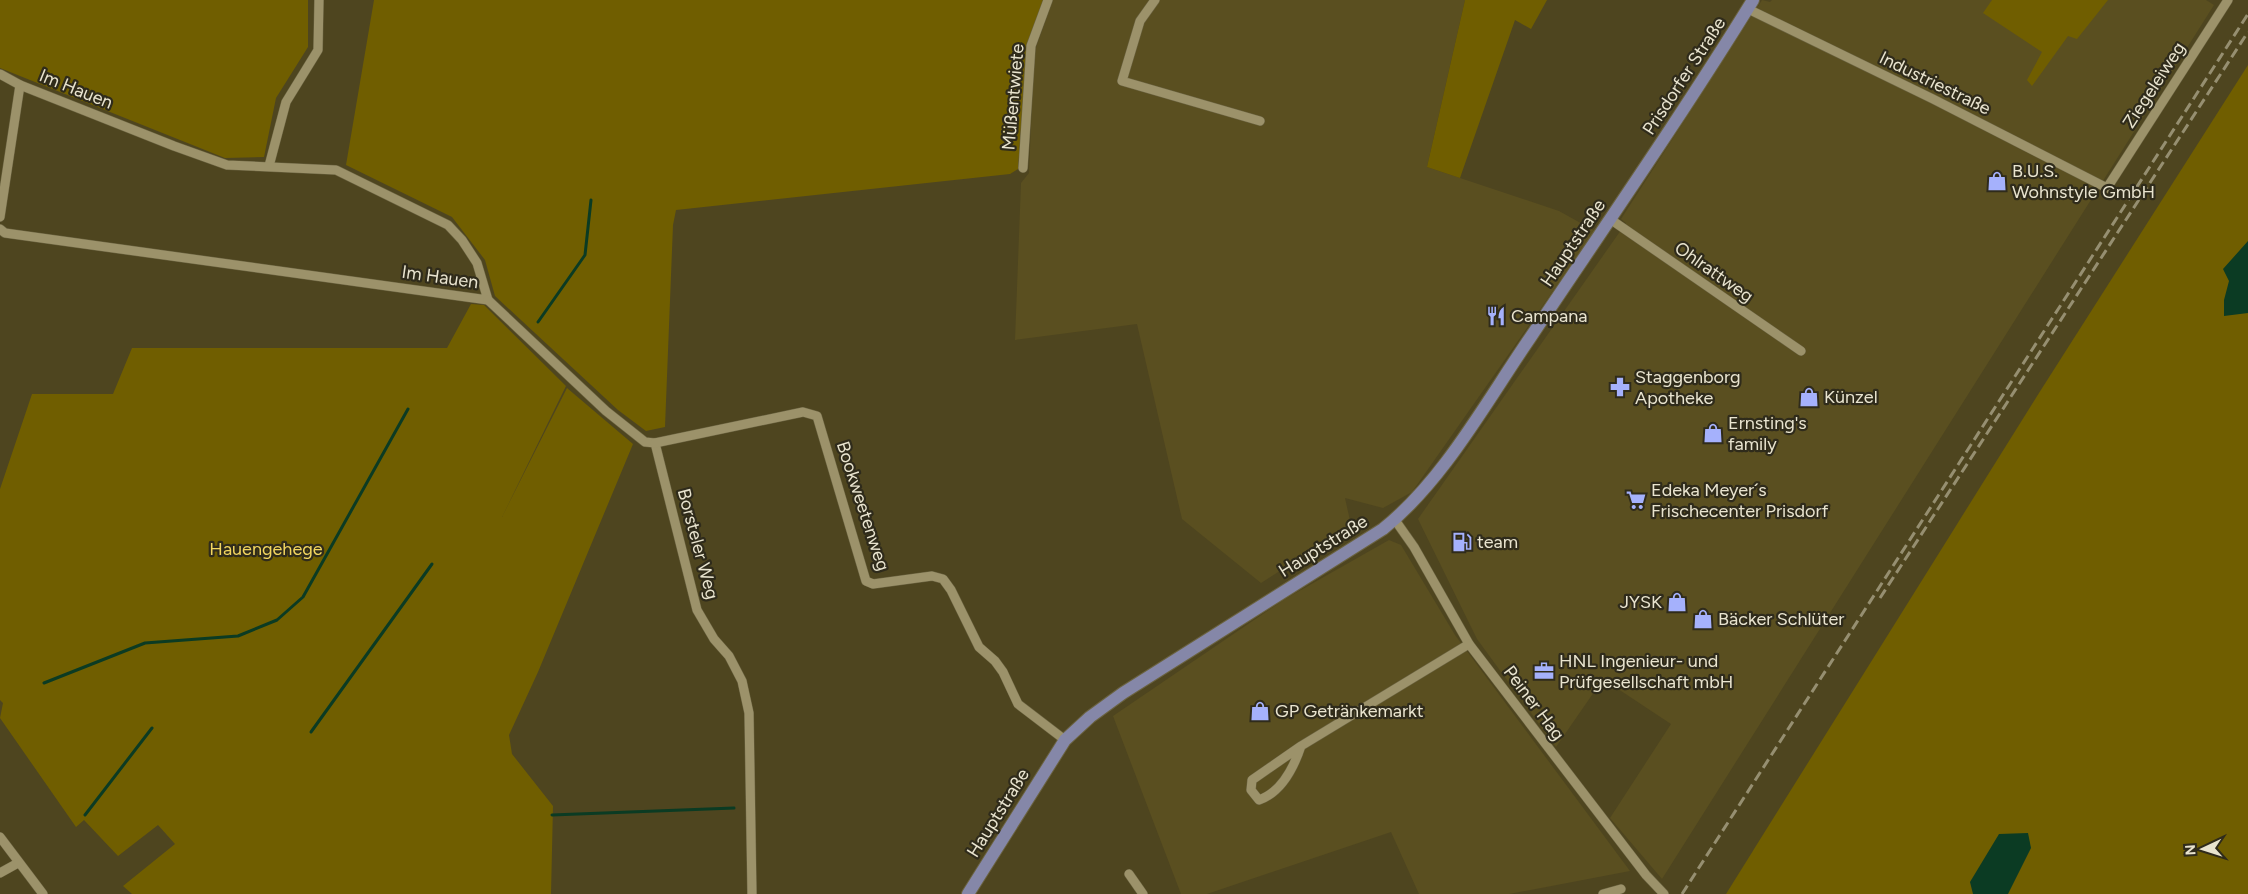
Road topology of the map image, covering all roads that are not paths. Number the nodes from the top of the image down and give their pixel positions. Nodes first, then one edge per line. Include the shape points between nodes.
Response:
1 (319, 0) edge
2 (1048, 0) edge
3 (1155, 0) edge
4 (2226, 1) edge
5 (1750, 4) edge
6 (0, 74) edge
7 (20, 85) junction
8 (1260, 121) dead end
9 (269, 166) junction
10 (1023, 168) dead end
11 (1643, 170) joint
12 (2106, 188) joint
13 (0, 217) edge
14 (1610, 219) junction
15 (0, 229) edge
16 (488, 300) junction
17 (1800, 351) dead end
18 (655, 442) junction
19 (1395, 520) junction
20 (1468, 644) junction
21 (1065, 740) junction
22 (1301, 746) junction
23 (0, 838) edge
24 (18, 863) junction
25 (0, 873) edge
26 (1129, 874) dead end
27 (1621, 889) dead end
28 (43, 894) edge
29 (752, 894) edge
30 (968, 894) edge
31 (1143, 894) edge
32 (1603, 894) edge
33 (1664, 894) edge

1 - 9 street via 318,50 286,102
2 - 10 street, Müßentwiete via 1030,46
3 - 8 street via 1140,21 1122,80
4 - 12 street, Ziegeleiweg
5 - 11 main road, Prisdorfer Straße
5 - 12 street, Industriestraße
6 - 7 street, Im Hauen
7 - 9 street, Im Hauen via 227,165
7 - 13 street, Im Hauen
9 - 16 street, Im Hauen via 336,170 448,225 477,263
11 - 14 main road, Hauptstraße
14 - 17 street, Ohlrattweg
14 - 19 main road, Hauptstraße via 1453,452
15 - 16 street, Im Hauen via 4,233
16 - 18 street via 606,411 646,442
18 - 21 street, Bookweetenweg via 803,412 817,416 866,581 873,584 932,576 942,579 951,590 979,647 1003,672 1018,704
18 - 29 street, Borsteler Weg via 698,610 714,639 729,656 744,689 749,713
19 - 20 street, Peiner Hag via 1414,547
19 - 21 main road, Hauptstraße via 1123,693
20 - 22 street
20 - 33 street, Peiner Hag
21 - 30 main road, Hauptstraße
22 - 22 street via 1252,780 1251,790 1260,800 1269,796 1294,768
23 - 24 street
24 - 25 street
24 - 28 street
26 - 31 street
27 - 32 street

